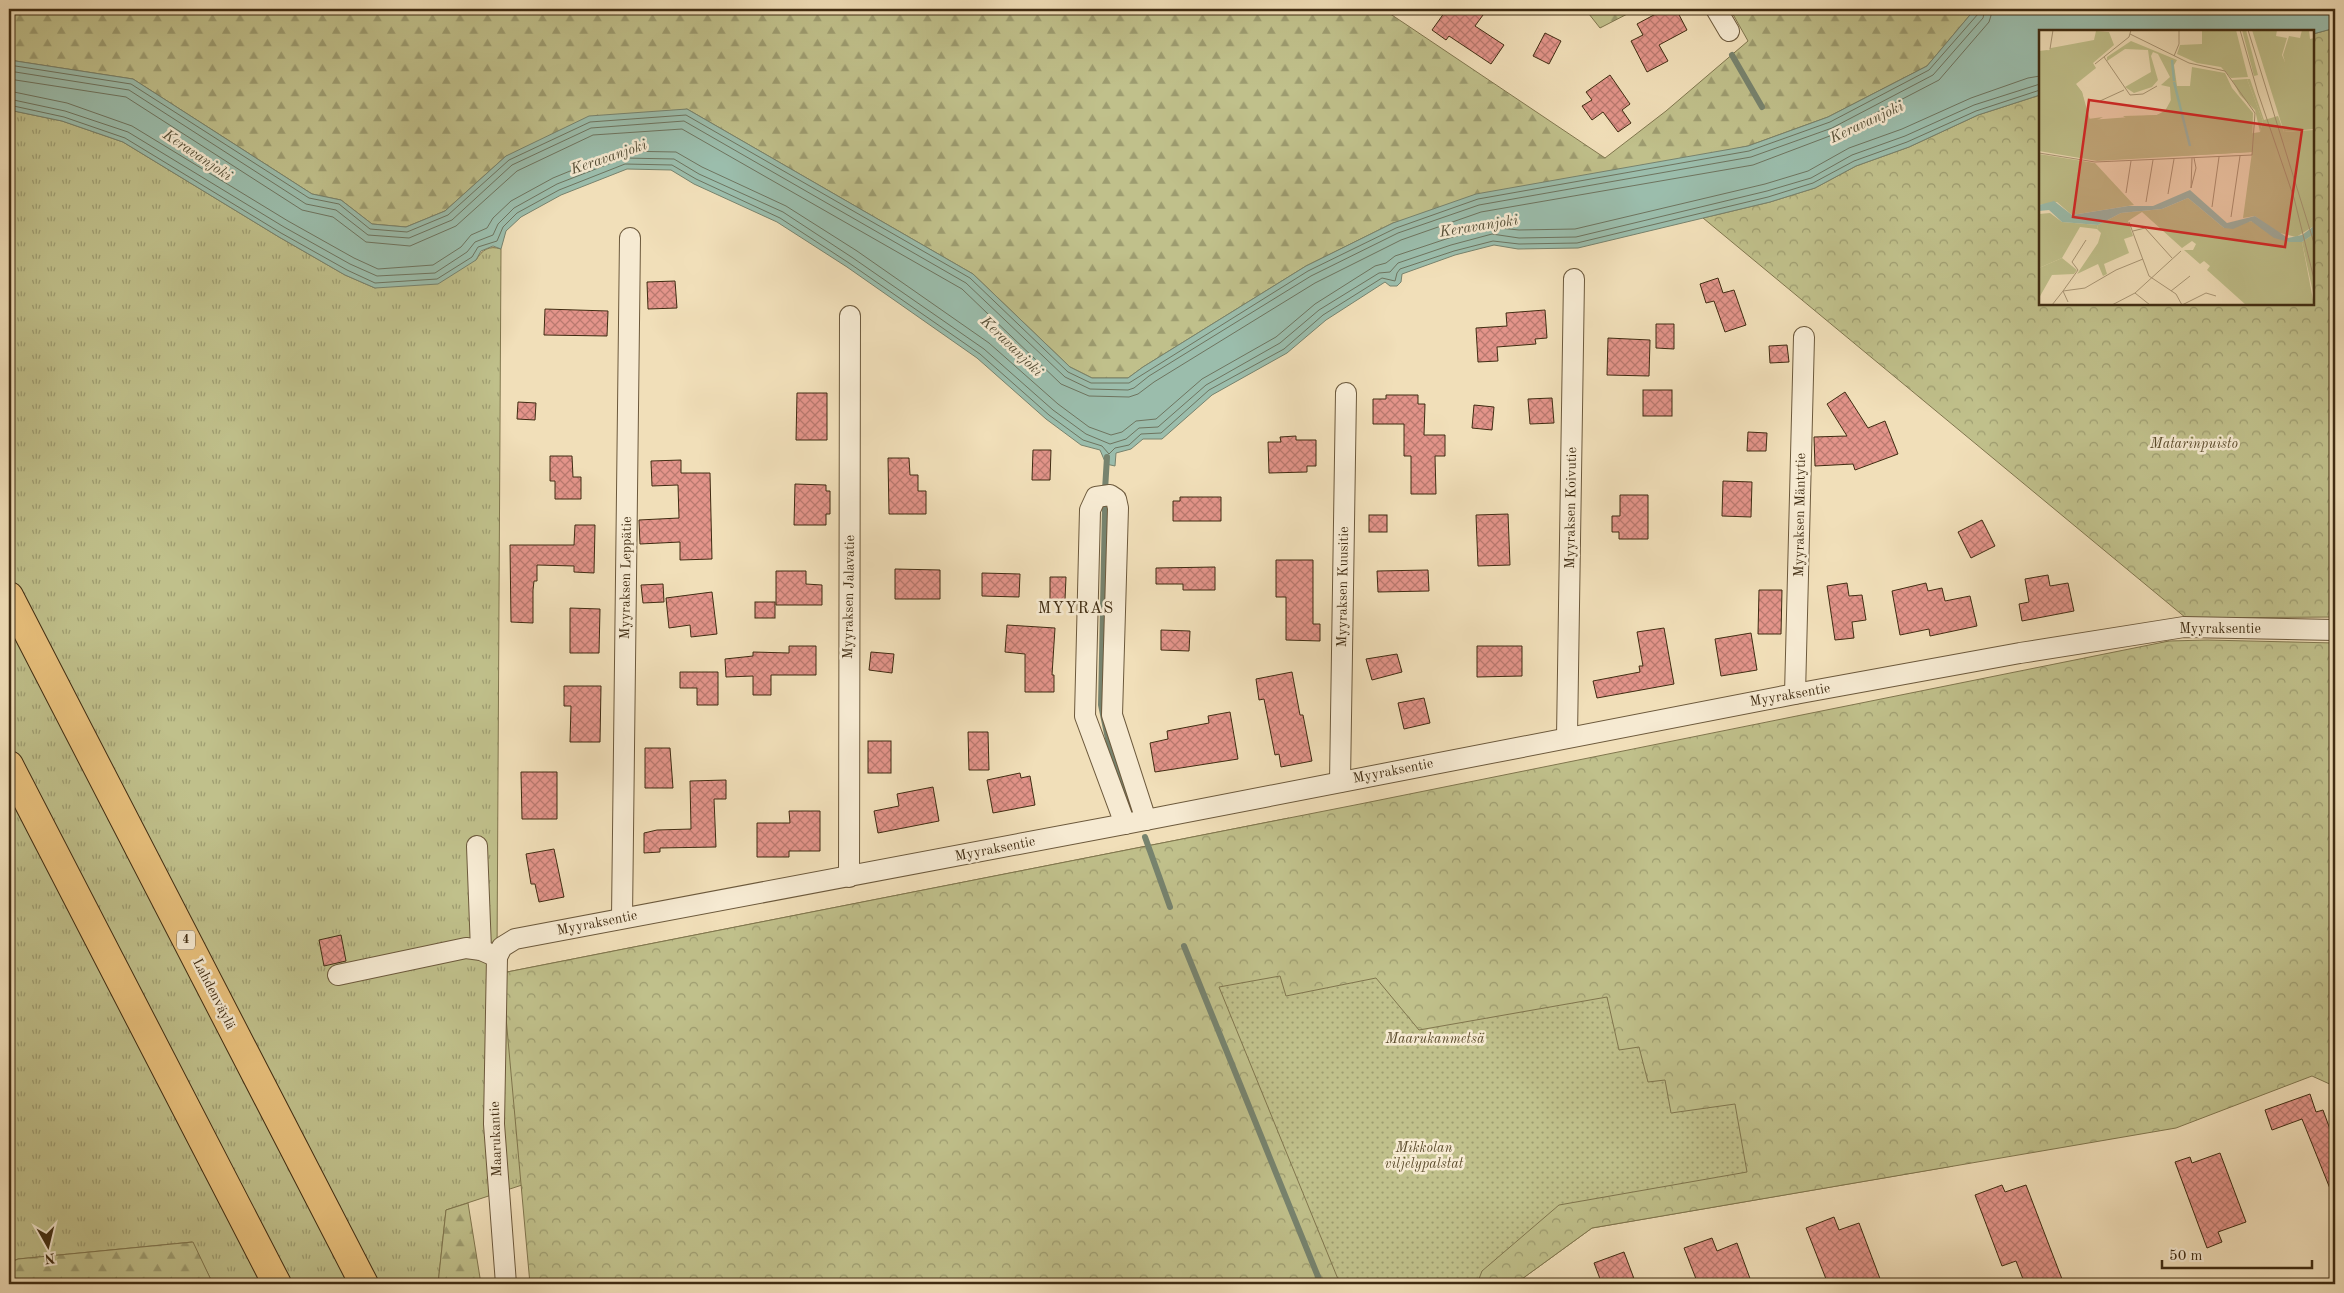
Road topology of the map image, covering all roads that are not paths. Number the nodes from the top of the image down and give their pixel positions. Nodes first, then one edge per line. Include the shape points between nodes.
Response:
1 (1716, 9) edge
2 (1729, 31) dead end
3 (630, 238) dead end
4 (1574, 278) dead end
5 (850, 316) dead end
6 (1804, 337) dead end
7 (1346, 393) dead end
8 (9, 596) edge
9 (2335, 630) edge
10 (1795, 694) junction
11 (1567, 738) junction
12 (9, 765) edge
13 (1340, 782) junction
14 (1146, 820) junction
15 (1125, 824) junction
16 (476, 846) dead end
17 (849, 877) junction
18 (622, 918) junction
19 (489, 953) junction
20 (338, 975) dead end
21 (277, 1284) edge
22 (364, 1284) edge
23 (506, 1284) edge

1 - 2 street
3 - 18 street, Myyraksen Leppätie
4 - 11 street, Myyraksen Koivutie
5 - 17 street, Myyraksen Jalavatie
6 - 10 street, Myyraksen Mäntytie
7 - 13 street, Myyraksen Kuusitie
8 - 22 highway, Lahdenväylä / 4
9 - 10 street, Myyraksentie via 2184,627
10 - 11 street, Myyraksentie
11 - 13 street, Myyraksentie
12 - 21 highway
13 - 14 street, Myyraksentie
14 - 15 street, Myyraksentie
14 - 15 street via 1112,715 1118,508 1116,499 1096,497 1090,510 1085,716
15 - 17 street, Myyraksentie
16 - 19 street
17 - 18 street, Myyraksentie
18 - 19 street, Myyraksentie via 515,938
19 - 20 street via 466,948
19 - 23 street, Maarukantie via 496,993 494,1124

